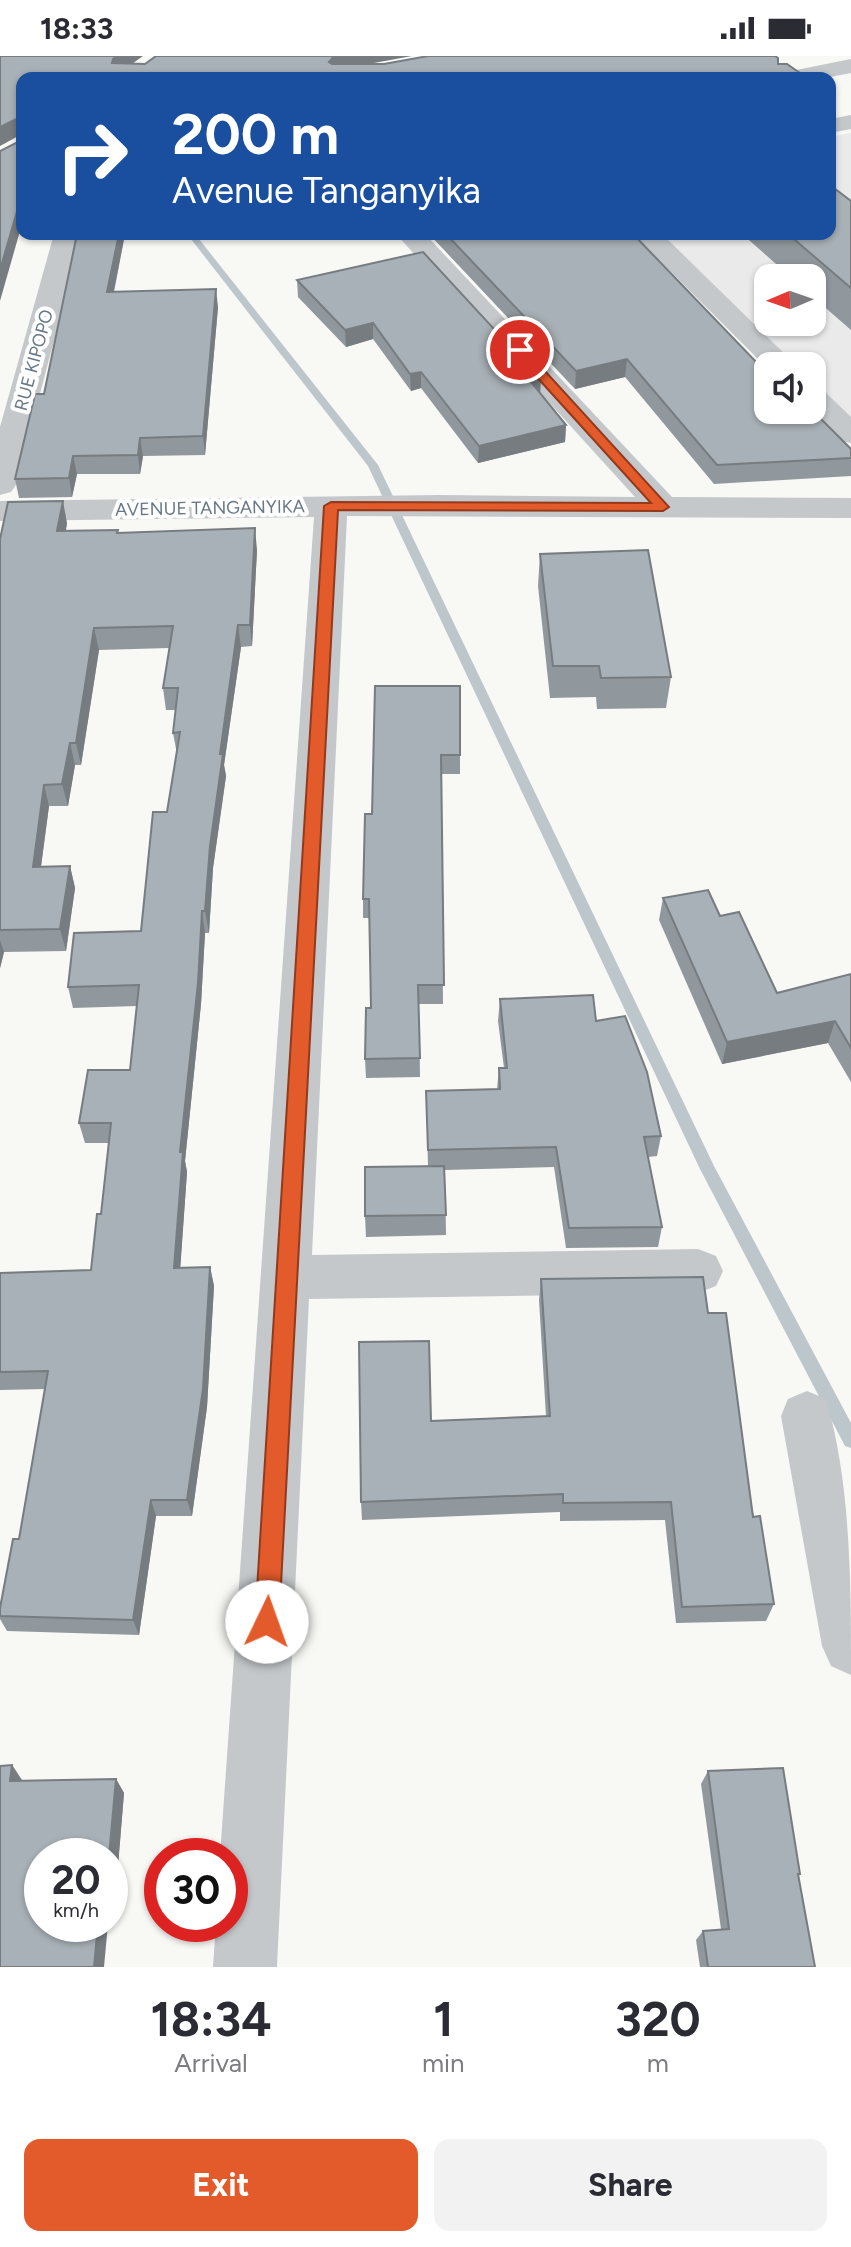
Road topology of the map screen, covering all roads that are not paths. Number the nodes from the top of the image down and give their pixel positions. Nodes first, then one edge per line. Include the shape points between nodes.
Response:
1 (851, 66) edge
2 (820, 72) edge
3 (66, 240) edge
4 (416, 240) edge
5 (653, 240) edge
6 (768, 352) edge
7 (826, 410) edge
8 (851, 434) edge
9 (0, 485) edge
10 (331, 506) junction
11 (663, 507) junction
12 (851, 508) edge
13 (0, 511) edge
14 (698, 1271) dead end
15 (288, 1277) junction
16 (807, 1416) dead end
17 (851, 1646) edge
18 (245, 1967) edge

1 - 2 street
3 - 9 street, RUE KIPOPO
4 - 11 street
5 - 6 street
7 - 8 street
10 - 11 street, AVENUE TANGANYIKA
10 - 13 street, AVENUE TANGANYIKA
10 - 15 street
11 - 12 street, AVENUE TANGANYIKA
14 - 15 street
15 - 18 street
16 - 17 street

